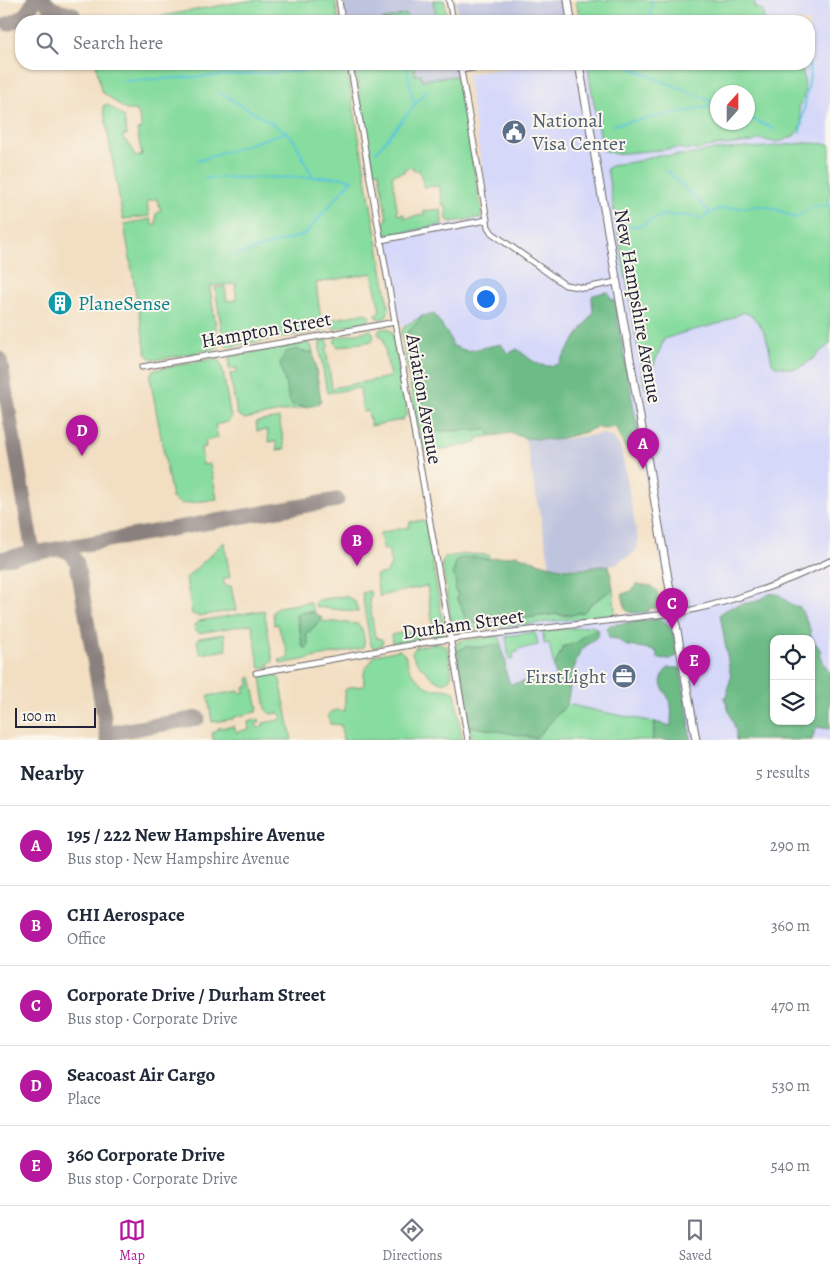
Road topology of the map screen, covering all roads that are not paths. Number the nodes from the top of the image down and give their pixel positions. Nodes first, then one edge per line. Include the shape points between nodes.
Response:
1 (339, 0) edge
2 (449, 0) edge
3 (568, 0) edge
4 (341, 15) edge
5 (451, 15) edge
6 (570, 15) edge
7 (351, 70) edge
8 (462, 70) edge
9 (580, 70) edge
10 (487, 220) junction
11 (380, 240) junction
12 (616, 282) junction
13 (394, 322) junction
14 (142, 367) dead end
15 (830, 561) edge
16 (675, 614) junction
17 (450, 639) junction
18 (256, 673) dead end
19 (468, 740) edge
20 (696, 740) edge

1 - 4 street
2 - 5 street
3 - 6 street
7 - 11 street, Aviation Avenue
8 - 10 street
9 - 12 street, New Hampshire Avenue
10 - 11 street
10 - 12 street via 488,227 497,237 565,285 585,288
11 - 13 street, Aviation Avenue
12 - 16 street, New Hampshire Avenue
13 - 14 street, Hampton Street
13 - 17 street, Aviation Avenue
15 - 16 street, Durham Street via 757,593
16 - 17 street, Durham Street
16 - 20 street, New Hampshire Avenue
17 - 18 street, Durham Street
17 - 19 street, Aviation Avenue

